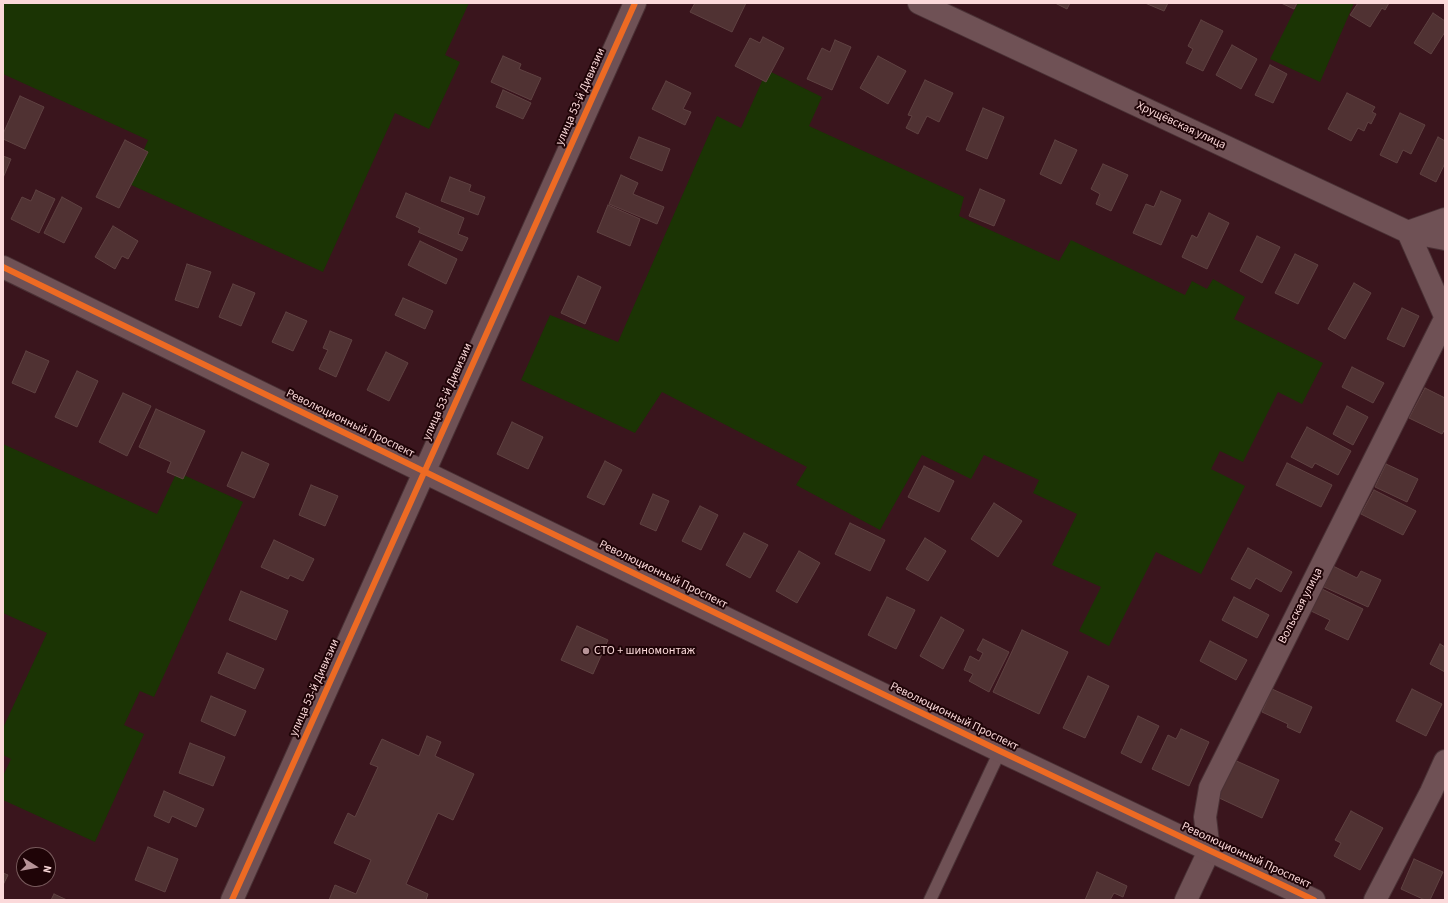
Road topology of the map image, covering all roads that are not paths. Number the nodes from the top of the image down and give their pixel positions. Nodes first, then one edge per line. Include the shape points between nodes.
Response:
1 (635, 3) edge
2 (919, 3) edge
3 (1445, 219) edge
4 (1408, 232) junction
5 (1445, 239) edge
6 (3, 267) edge
7 (1445, 316) edge
8 (1445, 319) edge
9 (424, 472) junction
10 (1000, 751) junction
11 (1445, 761) edge
12 (1209, 851) junction
13 (232, 900) edge
14 (930, 900) edge
15 (1186, 900) edge
16 (1314, 900) edge
17 (1375, 900) edge

1 - 9 street, улица 53-й Дивизии
2 - 4 street, Хрущёвская улица
3 - 4 street
4 - 5 street, Хрущёвская улица
4 - 7 street
6 - 9 street, Революционный Проспект
8 - 12 street, Вольская улица via 1210,788 1205,816
9 - 10 street, Революционный Проспект
9 - 13 street, улица 53-й Дивизии
10 - 12 street, Революционный Проспект
10 - 14 lane
11 - 17 street
12 - 15 street
12 - 16 street, Революционный Проспект

